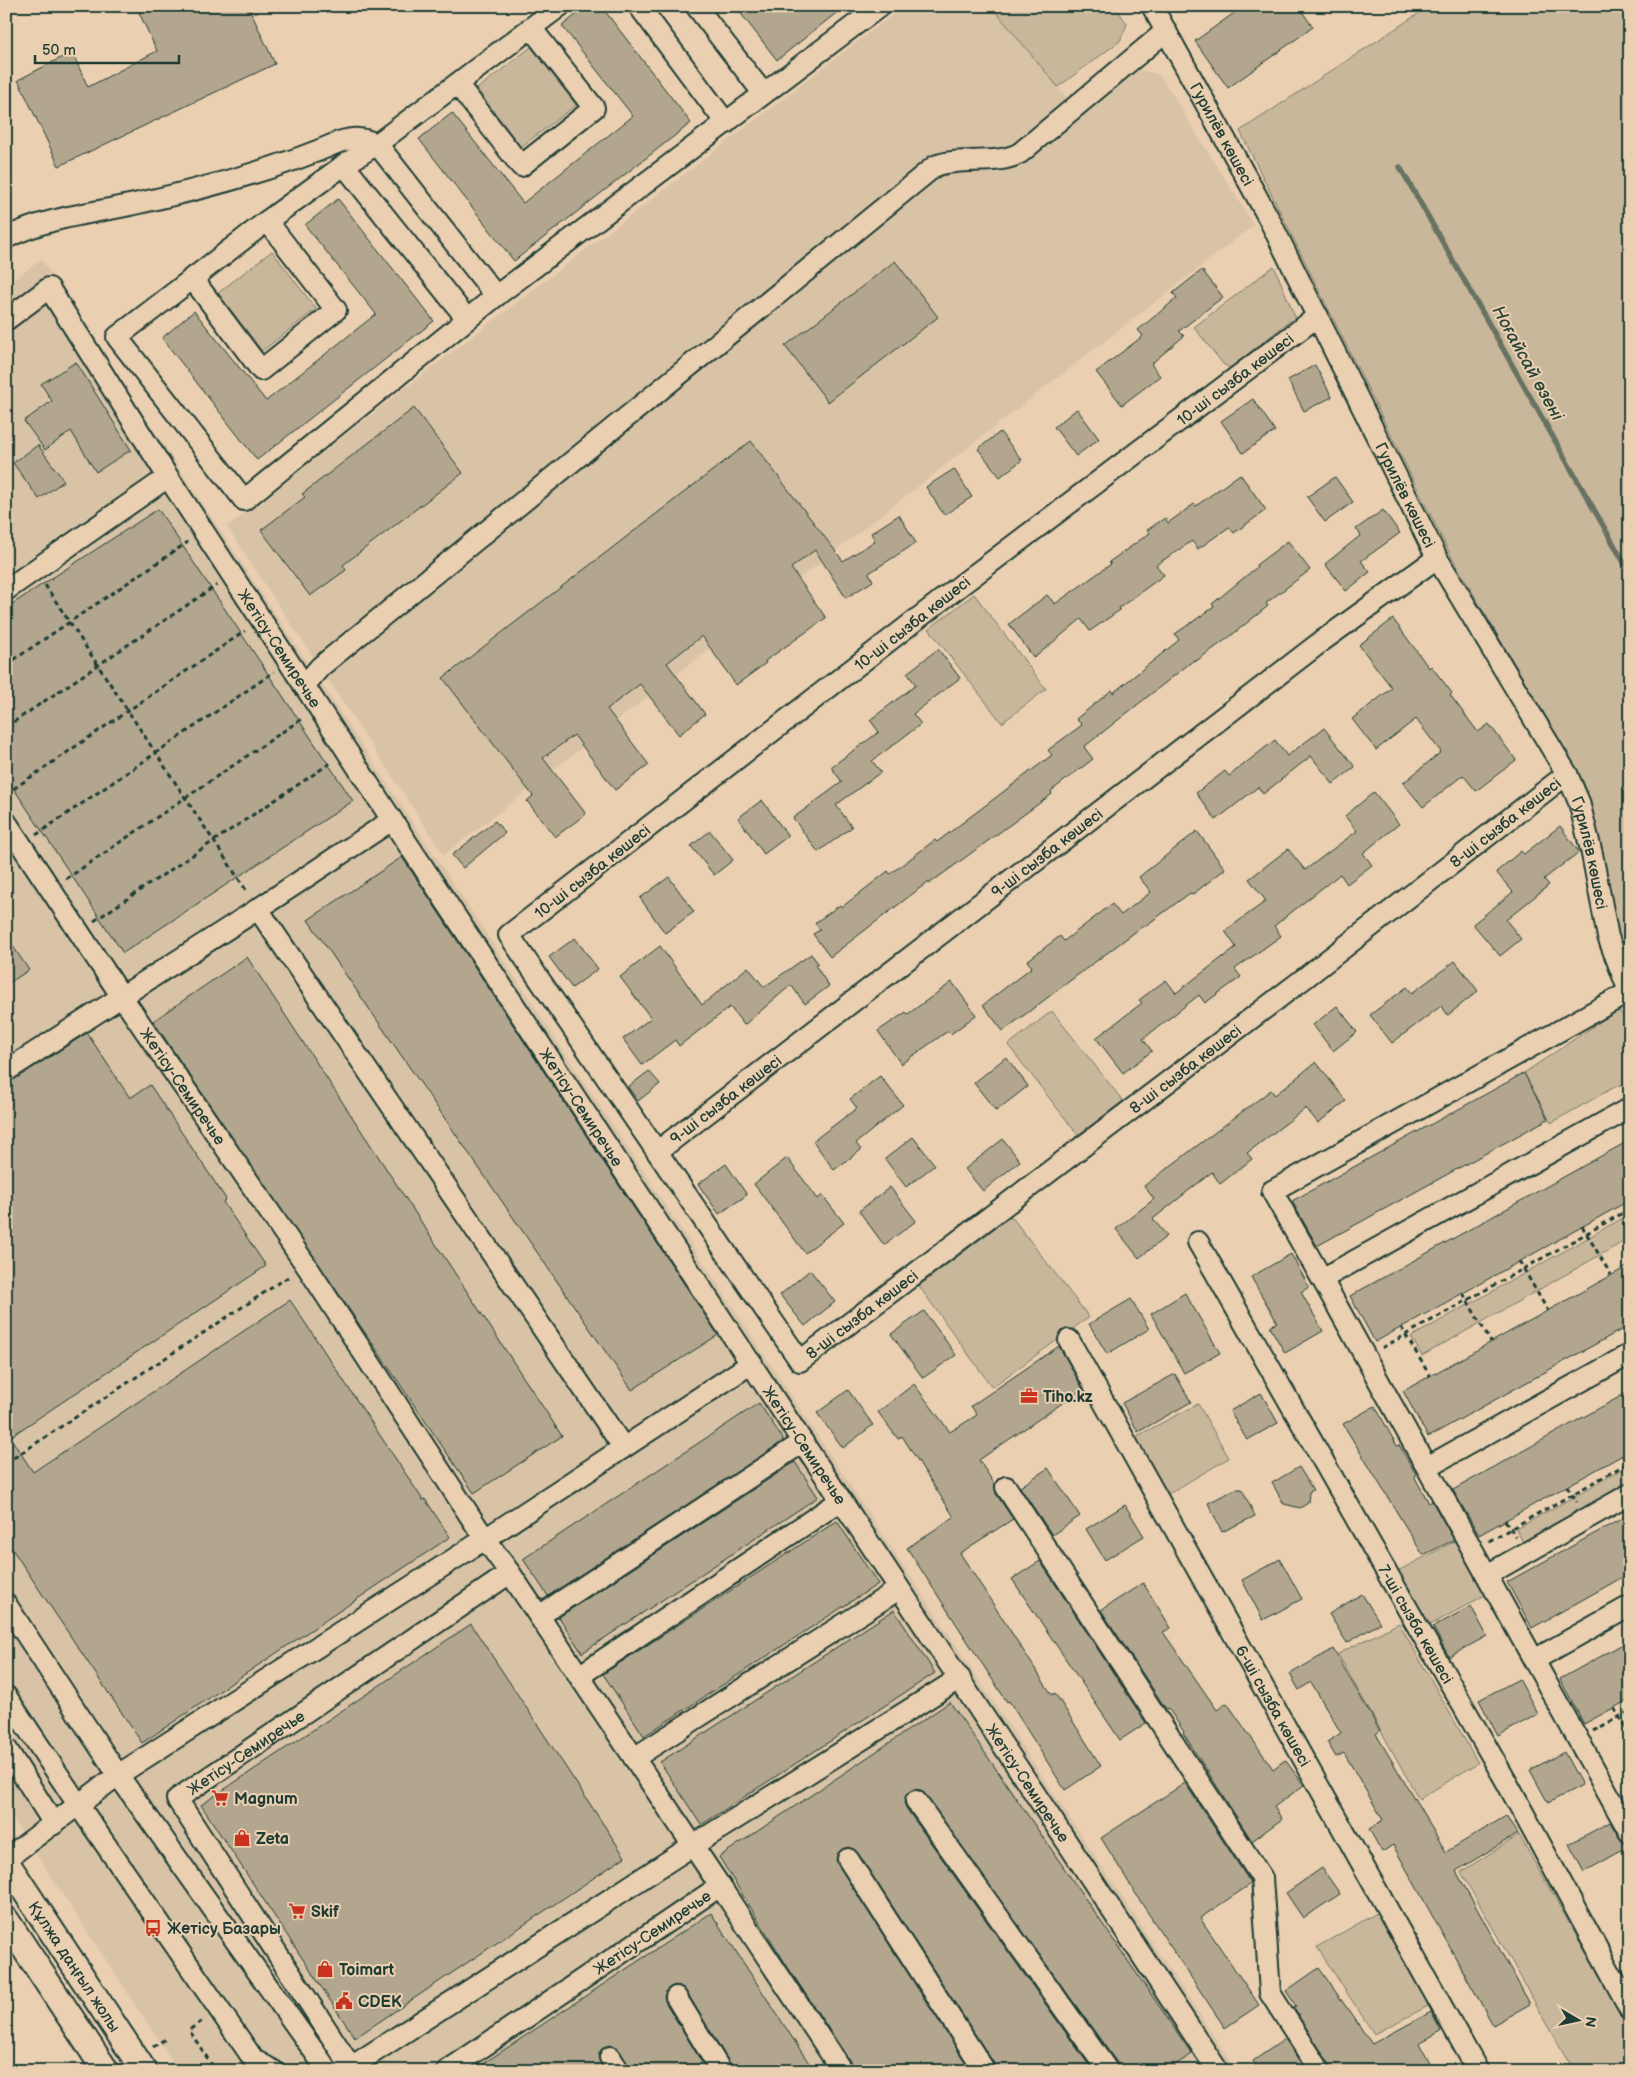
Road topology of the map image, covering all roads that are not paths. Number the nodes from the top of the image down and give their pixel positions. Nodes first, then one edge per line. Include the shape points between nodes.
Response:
1 (560, 6) edge
2 (639, 6) edge
3 (696, 6) edge
4 (880, 6) edge
5 (1152, 6) edge
6 (532, 29) junction
7 (1166, 31) junction
8 (458, 85) junction
9 (763, 94) junction
10 (726, 123) junction
11 (377, 144) junction
12 (344, 165) junction
13 (267, 220) junction
14 (6, 238) edge
15 (192, 278) junction
16 (496, 296) junction
17 (1318, 316) junction
18 (467, 319) junction
19 (6, 320) edge
20 (168, 477) junction
21 (1437, 558) junction
22 (6, 590) edge
23 (304, 686) junction
24 (1567, 774) junction
25 (392, 820) junction
26 (6, 822) edge
27 (258, 908) junction
28 (1629, 993) edge
29 (122, 997) junction
30 (6, 1071) edge
31 (1630, 1108) edge
32 (658, 1150) junction
33 (1198, 1242) dead end
34 (1322, 1279) junction
35 (1069, 1340) dead end
36 (1630, 1354) edge
37 (752, 1363) junction
38 (803, 1442) junction
39 (623, 1447) junction
40 (1427, 1467) junction
41 (1006, 1487) dead end
42 (1630, 1494) edge
43 (840, 1501) junction
44 (485, 1539) junction
45 (510, 1573) junction
46 (1487, 1575) junction
47 (899, 1589) junction
48 (6, 1604) edge
49 (1630, 1606) edge
50 (539, 1616) junction
51 (1534, 1660) junction
52 (578, 1676) junction
53 (960, 1678) junction
54 (6, 1696) edge
55 (6, 1748) edge
56 (634, 1758) junction
57 (118, 1775) junction
58 (916, 1801) dead end
59 (79, 1806) junction
60 (54, 1824) junction
61 (1630, 1833) edge
62 (692, 1846) junction
63 (848, 1859) dead end
64 (6, 1860) edge
65 (720, 1886) junction
66 (6, 1920) edge
67 (676, 1997) dead end
68 (1630, 2009) edge
69 (148, 2060) edge
70 (1210, 2068) edge
71 (349, 2069) edge
72 (984, 2070) edge
73 (106, 2071) edge
74 (274, 2071) edge
75 (328, 2071) edge
76 (447, 2071) edge
77 (721, 2071) edge
78 (842, 2071) edge
79 (1108, 2071) edge
80 (1320, 2071) edge
81 (1478, 2071) edge

1 - 6 street
2 - 10 street
3 - 9 street
4 - 9 street
5 - 7 street, Гурилёв көшесі
6 - 8 street
6 - 8 street via 594,108 521,166
7 - 17 street, Гурилёв көшесі
7 - 23 street via 1020,153 1005,158 945,162 935,166 320,667
8 - 11 street
9 - 10 street
10 - 16 street
11 - 12 street
11 - 14 street via 363,138 351,138 254,174 52,221
11 - 16 street
12 - 13 street
12 - 18 street
13 - 15 street
13 - 15 street via 336,310 261,370
15 - 18 street via 117,337 244,500
16 - 18 street
17 - 21 street, Гурилёв көшесі
17 - 32 street, 10-ші сызба көшесі via 961,585 509,934
19 - 20 street, Жетісу-Семиречье via 49,288
20 - 22 street
20 - 23 street, Жетісу-Семиречье
21 - 24 street, Гурилёв көшесі
21 - 32 street, 9-ші сызба көшесі via 1322,641
23 - 25 street, Жетісу-Семиречье
24 - 28 street, Гурилёв көшесі via 1579,802 1608,937
24 - 32 street, 8-ші сызба көшесі via 1306,977 800,1361
25 - 27 street
25 - 37 street, Жетісу-Семиречье
26 - 29 street, Жетісу-Семиречье
27 - 29 street
27 - 39 street
28 - 34 street via 1272,1191
29 - 30 street
29 - 44 street, Жетісу-Семиречье via 306,1265
31 - 34 street
33 - 68 street, 7-ші сызба көшесі via 1506,1781
34 - 40 street
35 - 81 street, 6-ші сызба көшесі
36 - 40 street
37 - 38 street, Жетісу-Семиречье
37 - 39 street
38 - 43 street, Жетісу-Семиречье
38 - 50 street
39 - 44 street
40 - 46 street
41 - 80 street via 1262,1878 1270,1993
42 - 46 street
43 - 47 street, Жетісу-Семиречье
43 - 52 street
44 - 45 street, Жетісу-Семиречье
44 - 57 street
45 - 50 street, Жетісу-Семиречье
45 - 71 street, Жетісу-Семиречье via 177,1798
46 - 51 street
47 - 53 street, Жетісу-Семиречье
47 - 56 street
48 - 57 street
49 - 51 street
50 - 52 street, Жетісу-Семиречье
51 - 61 street
52 - 56 street, Жетісу-Семиречье
53 - 62 street
53 - 70 street, Жетісу-Семиречье
54 - 59 street
55 - 60 street
56 - 62 street, Жетісу-Семиречье
57 - 59 street
57 - 75 street
58 - 79 street
59 - 60 street
59 - 74 street via 254,2060
60 - 64 street
62 - 65 street, Жетісу-Семиречье
62 - 71 street
63 - 72 street
64 - 69 main road, Құлжа даңғыл жолы
65 - 76 street, Жетісу-Семиречье
65 - 78 street
66 - 73 main road, Құлжа даңғыл жолы
67 - 77 street

